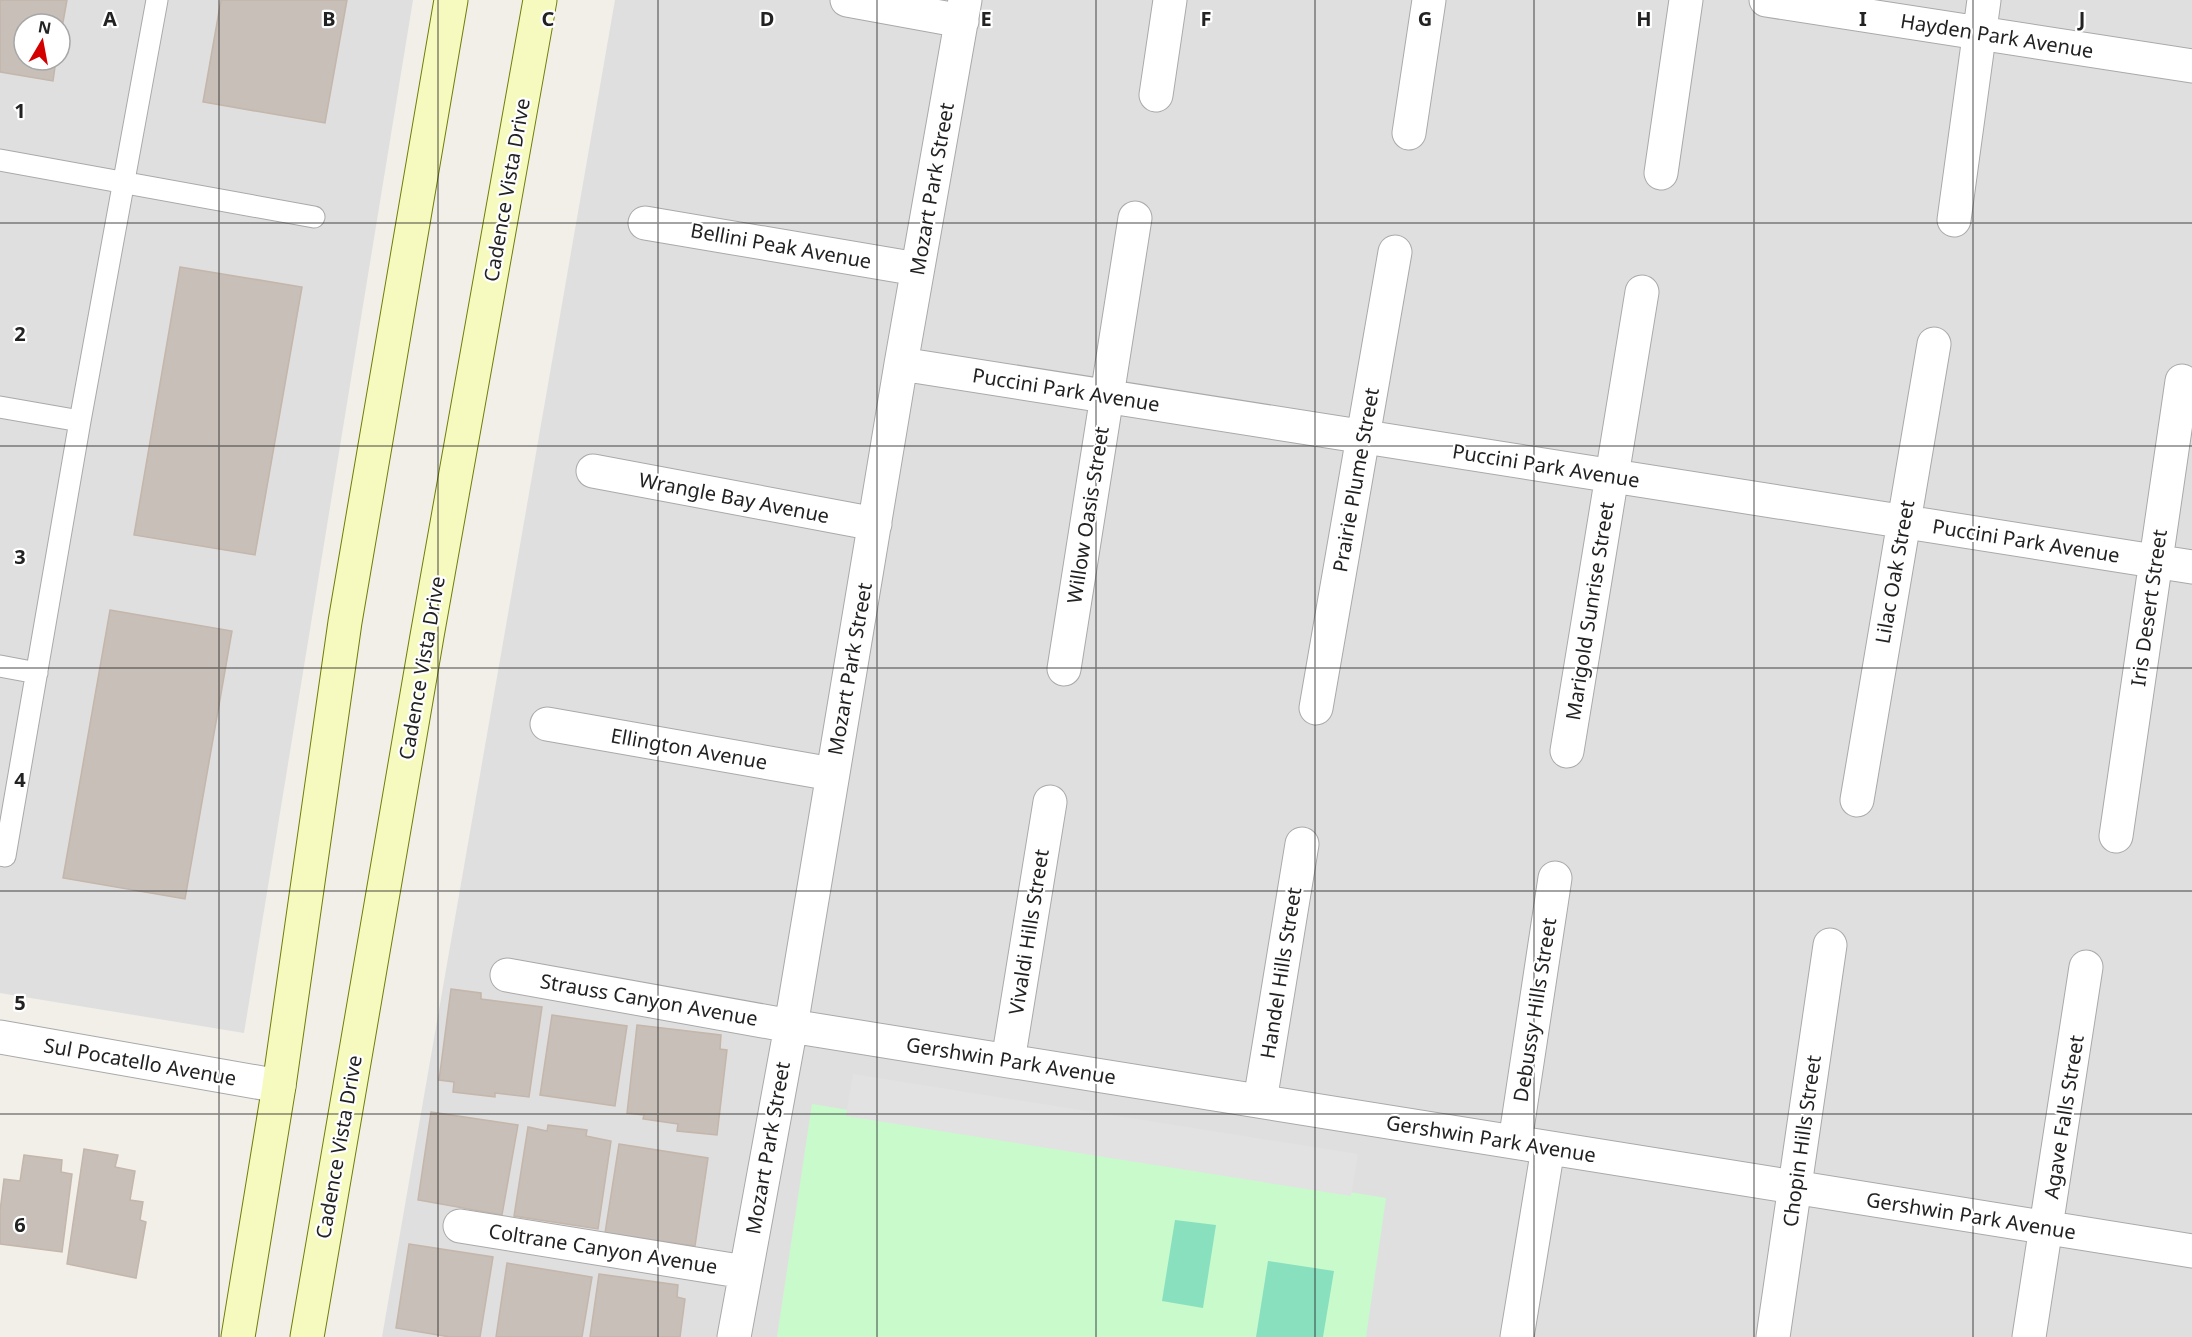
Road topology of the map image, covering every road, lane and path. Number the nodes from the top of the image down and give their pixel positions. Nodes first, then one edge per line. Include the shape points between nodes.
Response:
1 (157, 0) edge
2 (452, 0) edge
3 (540, 0) edge
4 (847, 0) edge
5 (1170, 0) edge
6 (1429, 0) edge
7 (1686, 0) edge
8 (1766, 0) edge
9 (1984, 0) edge
10 (964, 11) edge
11 (1980, 33) junction
12 (2192, 66) edge
13 (1156, 95) dead end
14 (1409, 133) dead end
15 (0, 160) edge
16 (1661, 173) dead end
17 (123, 183) junction
18 (314, 217) dead end
19 (1135, 218) dead end
20 (1954, 220) dead end
21 (645, 223) dead end
22 (1395, 252) dead end
23 (917, 269) junction
24 (1642, 292) dead end
25 (1934, 344) dead end
26 (901, 364) junction
27 (2182, 381) dead end
28 (1106, 396) junction
29 (0, 407) edge
30 (80, 420) junction
31 (1363, 437) junction
32 (593, 471) dead end
33 (1612, 476) junction
34 (1904, 522) junction
35 (874, 524) junction
36 (2156, 561) junction
37 (2192, 567) edge
38 (0, 666) edge
39 (1064, 669) dead end
40 (37, 673) junction
41 (1316, 708) dead end
42 (547, 724) dead end
43 (1568, 751) dead end
44 (832, 774) junction
45 (1857, 800) dead end
46 (1050, 802) dead end
47 (2116, 836) dead end
48 (1302, 844) dead end
49 (0, 855) edge
50 (1555, 878) dead end
51 (1830, 945) dead end
52 (2086, 967) dead end
53 (507, 975) dead end
54 (790, 1026) junction
55 (0, 1037) edge
56 (1008, 1061) junction
57 (279, 1086) junction
58 (1260, 1101) junction
59 (1515, 1142) junction
60 (1548, 1148) junction
61 (1795, 1187) junction
62 (460, 1226) dead end
63 (2047, 1228) junction
64 (2192, 1251) edge
65 (745, 1272) junction
66 (238, 1337) edge
67 (307, 1337) edge
68 (734, 1337) edge
69 (1517, 1337) edge
70 (1773, 1337) edge
71 (2030, 1337) edge

1 - 17 lane
2 - 57 street via 345,622
3 - 67 street, Cadence Vista Drive
4 - 10 street
5 - 13 street
6 - 14 street
7 - 16 street
8 - 11 street, Hayden Park Avenue
9 - 11 street
10 - 23 street, Mozart Park Street
11 - 12 street, Hayden Park Avenue
11 - 20 street
15 - 17 lane
17 - 18 lane
17 - 30 lane
19 - 28 street, Willow Oasis Street
21 - 23 street, Bellini Peak Avenue
22 - 31 street, Prairie Plume Street
23 - 26 street, Mozart Park Street
24 - 33 street, Marigold Sunrise Street
25 - 34 street, Lilac Oak Street
26 - 28 street, Puccini Park Avenue
26 - 35 street, Mozart Park Street
27 - 36 street, Iris Desert Street
28 - 31 street, Puccini Park Avenue
28 - 39 street, Willow Oasis Street
29 - 30 lane
30 - 40 lane
31 - 33 street, Puccini Park Avenue
31 - 41 street, Prairie Plume Street
32 - 35 street, Wrangle Bay Avenue
33 - 34 street, Puccini Park Avenue
33 - 43 street, Marigold Sunrise Street
34 - 36 street, Puccini Park Avenue
34 - 45 street, Lilac Oak Street
35 - 44 street, Mozart Park Street
36 - 37 street, Puccini Park Avenue
36 - 47 street, Iris Desert Street
38 - 40 lane
40 - 49 lane via 5,856
42 - 44 street, Ellington Avenue
44 - 54 street, Mozart Park Street
46 - 56 street, Vivaldi Hills Street
48 - 58 street, Handel Hills Street
50 - 59 street, Debussy Hills Street
51 - 61 street, Chopin Hills Street
52 - 63 street, Agave Falls Street
53 - 54 street, Strauss Canyon Avenue
54 - 56 street, Gershwin Park Avenue
54 - 65 street, Mozart Park Street
55 - 57 street, Sul Pocatello Avenue
56 - 58 street, Gershwin Park Avenue
57 - 66 street
58 - 59 street, Gershwin Park Avenue
59 - 60 street, Gershwin Park Avenue
60 - 61 street, Gershwin Park Avenue
60 - 69 street
61 - 63 street, Gershwin Park Avenue
61 - 70 street, Chopin Hills Street
62 - 65 street, Coltrane Canyon Avenue
63 - 64 street, Gershwin Park Avenue
63 - 71 street, Agave Falls Street
65 - 68 street, Mozart Park Street

